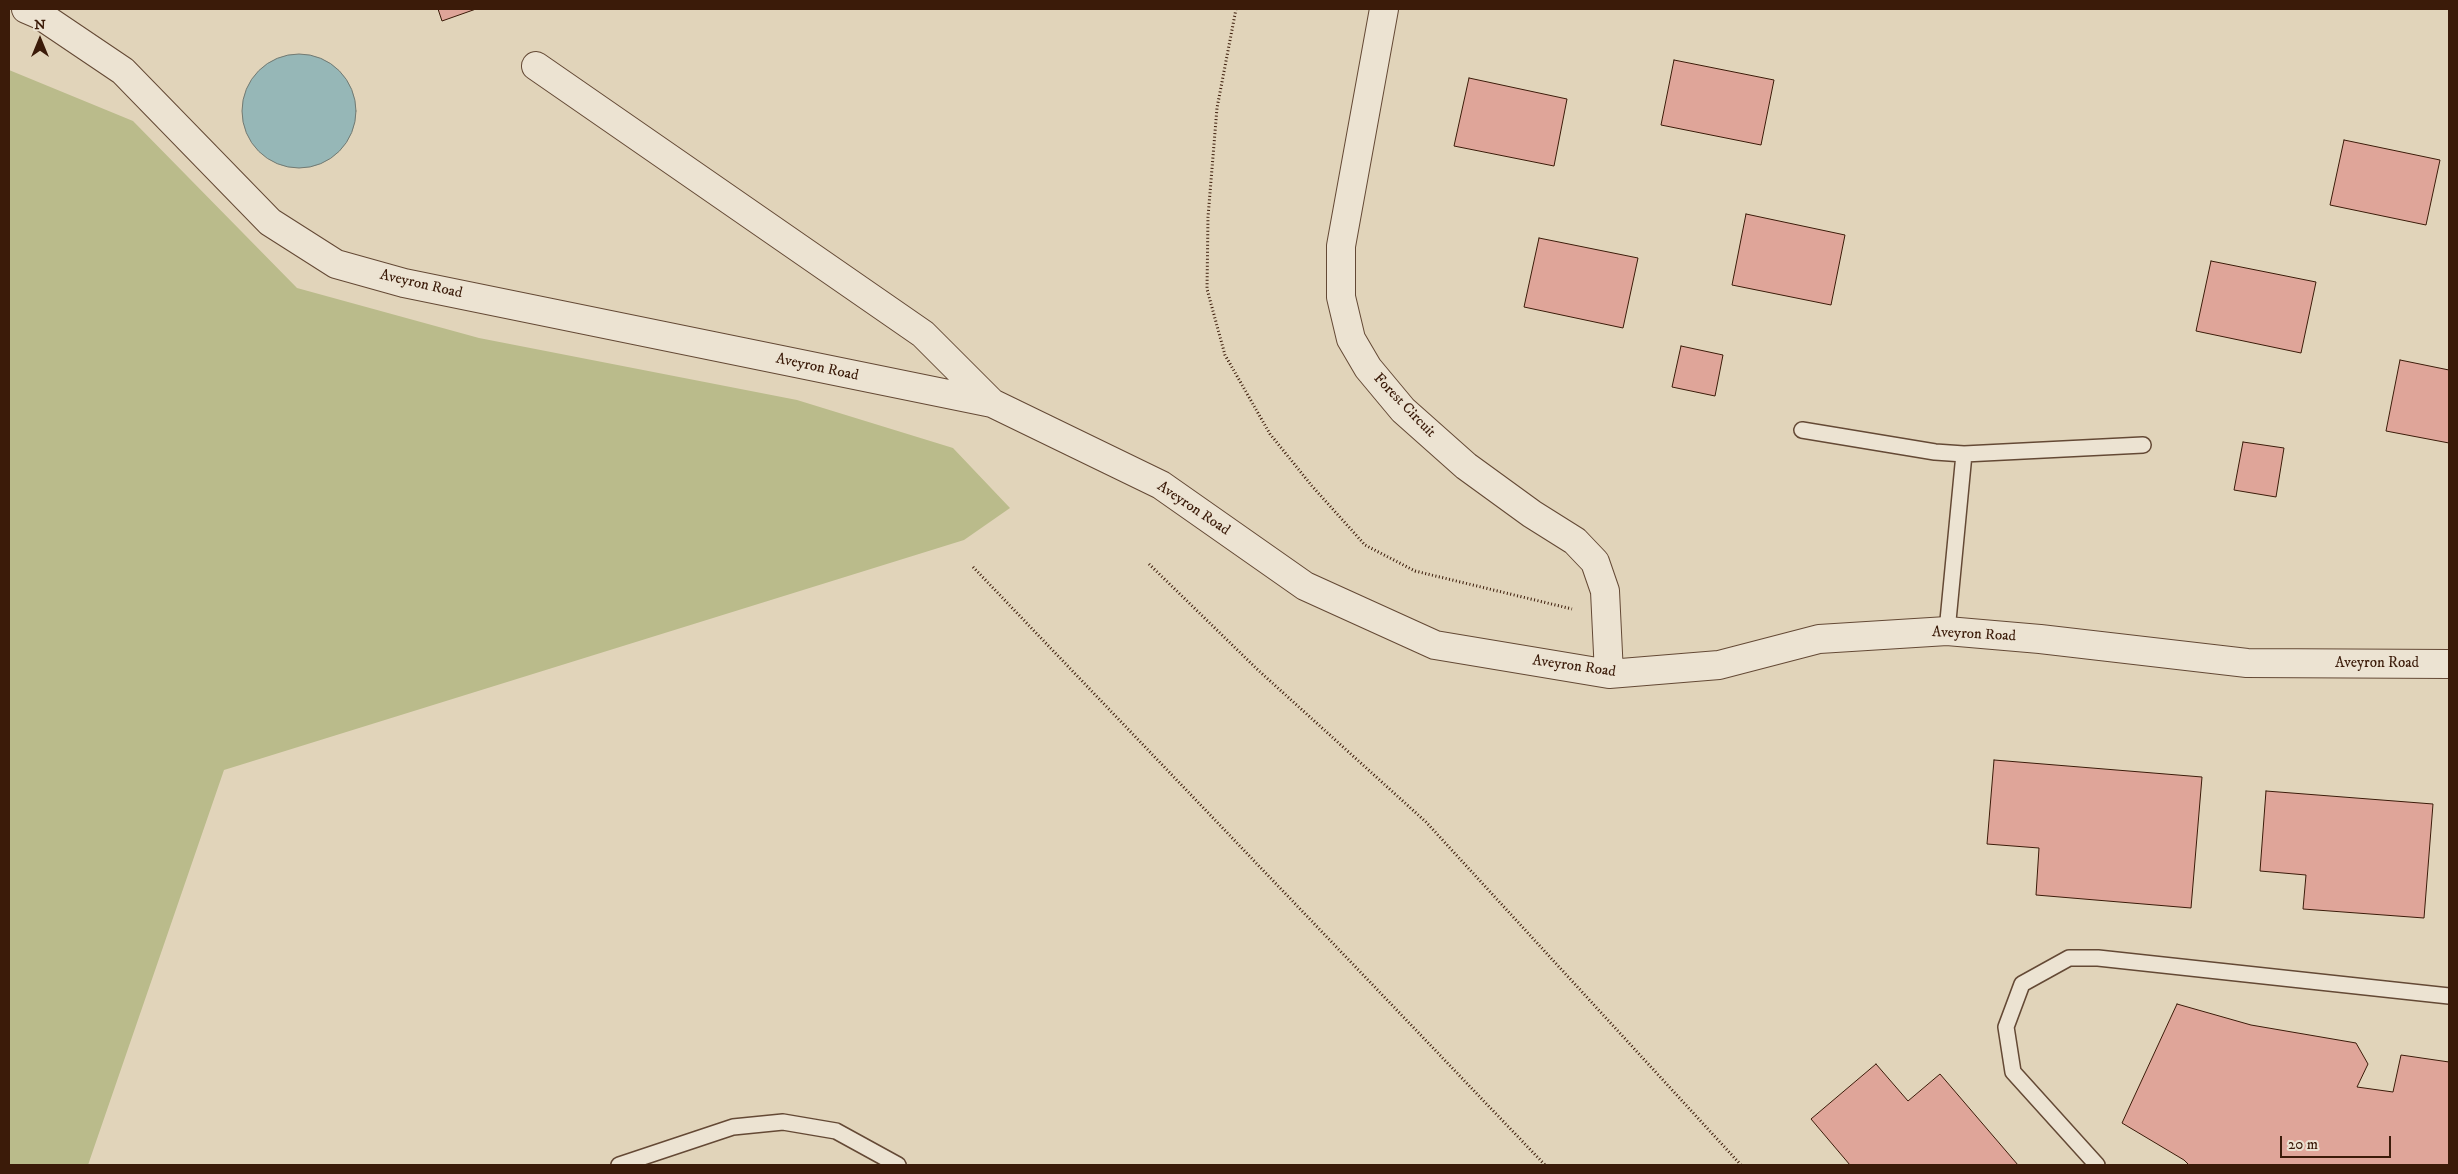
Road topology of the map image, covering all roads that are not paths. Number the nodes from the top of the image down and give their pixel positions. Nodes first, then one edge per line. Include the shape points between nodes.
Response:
1 (26, 9) edge
2 (1384, 9) edge
3 (536, 66) dead end
4 (992, 404) junction
5 (1802, 430) dead end
6 (2143, 445) dead end
7 (1964, 454) junction
8 (1947, 631) junction
9 (2449, 664) edge
10 (1609, 674) junction
11 (2449, 996) edge
12 (619, 1165) edge
13 (898, 1165) edge
14 (2097, 1165) edge

1 - 4 street, Aveyron Road via 123,71 270,222 336,264 404,283
2 - 10 street, Forest Circuit via 1341,246 1341,298 1351,339 1368,368 1403,410 1466,466 1575,541 1595,562 1605,591
3 - 4 street via 922,334
4 - 10 street, Aveyron Road via 1161,485 1305,586 1435,645
5 - 7 lane
6 - 7 lane
7 - 8 lane
8 - 9 street, Aveyron Road via 2248,663
8 - 10 street, Aveyron Road via 1819,639 1719,665
11 - 14 lane via 2098,958 2069,958 2022,984 2006,1028 2013,1072
12 - 13 lane via 733,1127 783,1122 836,1131

